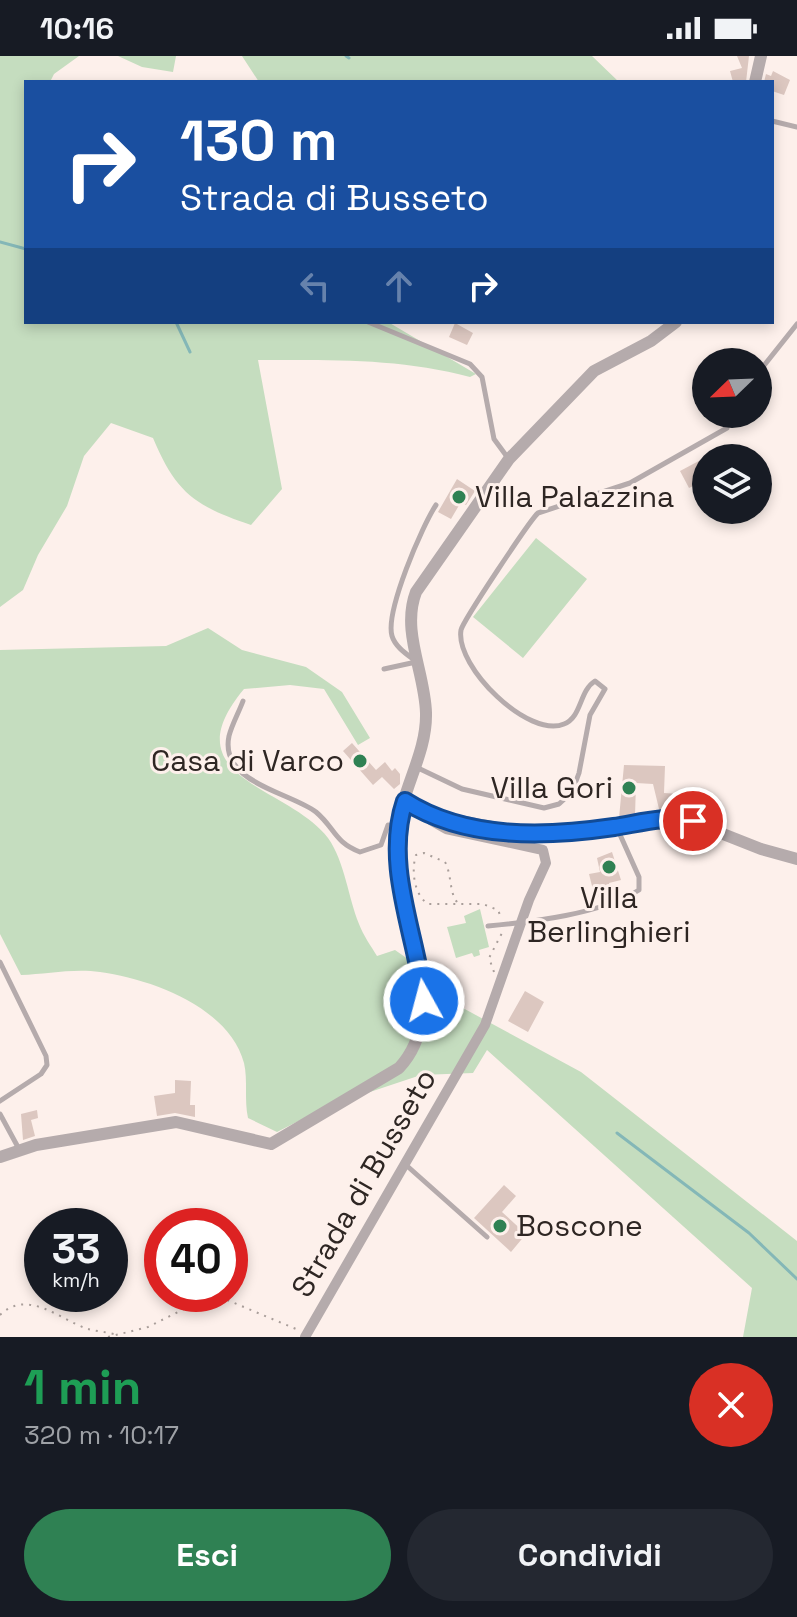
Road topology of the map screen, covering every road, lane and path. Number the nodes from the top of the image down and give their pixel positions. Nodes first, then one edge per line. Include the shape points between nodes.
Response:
1 (761, 56) edge
2 (755, 80) edge
3 (774, 121) edge
4 (797, 127) edge
5 (373, 324) edge
6 (673, 324) edge
7 (797, 324) edge
8 (772, 355) edge
9 (727, 428) edge
10 (509, 459) junction
11 (436, 505) dead end
12 (417, 661) junction
13 (384, 669) dead end
14 (243, 701) dead end
15 (417, 767) junction
16 (405, 801) junction
17 (427, 813) junction
18 (398, 826) junction
19 (616, 827) junction
20 (797, 859) edge
21 (457, 902) junction
22 (522, 923) junction
23 (504, 925) junction
24 (488, 926) dead end
25 (0, 962) edge
26 (502, 974) junction
27 (0, 1101) edge
28 (0, 1114) edge
29 (19, 1150) junction
30 (0, 1157) edge
31 (406, 1165) junction
32 (487, 1237) dead end
33 (0, 1315) edge
34 (117, 1334) junction
35 (306, 1336) edge
36 (108, 1337) edge

1 - 2 street
3 - 4 lane
5 - 10 lane via 470,364 482,377 494,439
6 - 10 street via 594,371
7 - 8 lane
9 - 15 lane via 630,483 538,513 467,614 461,638 469,664 499,698 531,719 555,727 567,724 588,686 595,681 605,689 590,715 572,792 544,808 462,789
10 - 12 street via 416,592 410,617
11 - 12 lane via 391,625 395,643
12 - 13 lane
12 - 15 street via 426,710
14 - 18 lane via 229,737 242,772 314,810 342,845 360,852 381,845 388,825
15 - 16 street
16 - 17 street, Strada di Busseto
16 - 18 street
17 - 19 street, Strada di Busseto via 540,836
17 - 22 street, Strada di Busseto via 446,829 545,852 546,863
18 - 29 street via 404,897 424,1001 415,1045 399,1068 271,1144 176,1122
19 - 20 street, Strada di Busseto via 685,819
19 - 22 lane via 641,888 612,902
21 - 21 path via 445,862 416,855 422,900
21 - 23 path via 493,907
22 - 23 lane
22 - 26 street, Strada di Busseto
23 - 24 lane
23 - 26 path via 489,958 495,973
25 - 27 lane via 47,1065
26 - 31 street, Strada di Busseto via 482,1031
28 - 29 lane
29 - 30 street
31 - 32 lane
31 - 35 street, Strada di Busseto
33 - 34 path via 29,1303 88,1329
34 - 35 path via 220,1297
34 - 36 path

